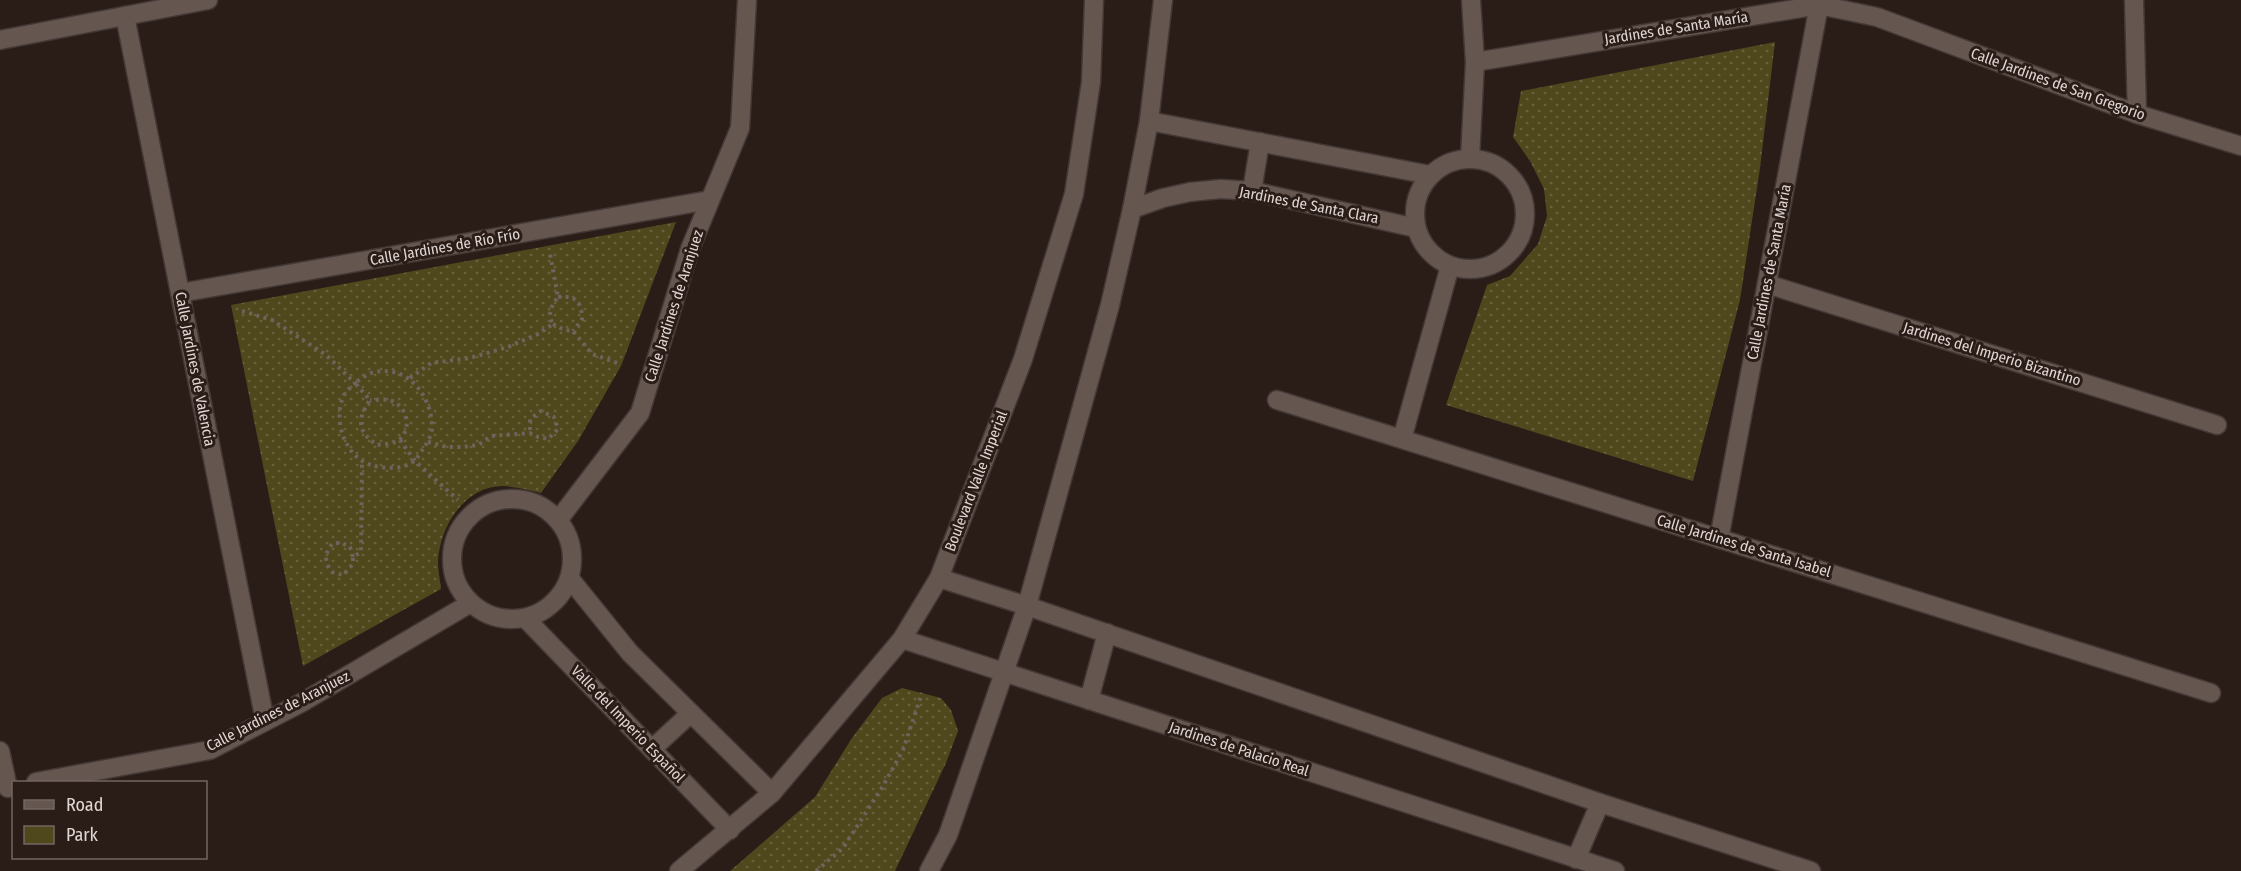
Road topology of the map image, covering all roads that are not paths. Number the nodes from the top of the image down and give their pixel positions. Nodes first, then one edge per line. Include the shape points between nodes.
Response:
1 (208, 0) edge
2 (747, 0) edge
3 (1094, 0) edge
4 (1163, 0) edge
5 (1471, 0) edge
6 (2134, 0) edge
7 (1819, 5) junction
8 (1877, 9) edge
9 (125, 16) junction
10 (0, 40) edge
11 (1475, 62) junction
12 (2137, 114) junction
13 (1149, 121) junction
14 (1260, 142) junction
15 (2241, 146) edge
16 (1470, 158) junction
17 (1430, 175) junction
18 (1252, 191) junction
19 (710, 200) junction
20 (1132, 209) junction
21 (1416, 228) junction
22 (1450, 266) junction
23 (1767, 284) junction
24 (180, 293) junction
25 (1276, 400) dead end
26 (2217, 424) dead end
27 (1402, 439) junction
28 (559, 519) junction
29 (1719, 539) junction
30 (939, 578) junction
31 (570, 580) junction
32 (469, 604) junction
33 (1027, 606) junction
34 (526, 619) junction
35 (1107, 633) junction
36 (902, 639) junction
37 (1005, 673) junction
38 (2211, 693) dead end
39 (1089, 700) junction
40 (691, 713) junction
41 (265, 721) junction
42 (652, 749) junction
43 (0, 752) edge
44 (47, 781) edge
45 (7, 788) edge
46 (772, 793) junction
47 (1600, 802) junction
48 (730, 830) junction
49 (1576, 859) junction
50 (679, 871) edge
51 (929, 871) edge
52 (1615, 871) edge
53 (1811, 871) edge

1 - 9 street
2 - 19 street, Calle Jardines de Aranjuez via 740,128
3 - 30 street, Boulevard Valle Imperial via 1091,82 1074,194 1023,359
4 - 13 street
5 - 11 street
6 - 12 street
7 - 8 street, Jardines de Santa María
7 - 11 street, Jardines de Santa María
7 - 23 street, Calle Jardines de Santa María
8 - 12 street, Calle Jardines de San Gregorio
9 - 10 street
9 - 24 street, Calle Jardines de Valencia
11 - 16 street
12 - 15 street, Calle Jardines de San Gregorio
13 - 14 street
13 - 20 street
14 - 17 street
14 - 18 street
16 - 17 street via 1448,162
16 - 22 street via 1494,163 1514,178 1525,200 1526,224 1516,247 1498,263 1474,270
17 - 21 street via 1419,190 1414,209
18 - 20 street, Jardines de Santa Clara via 1190,192
18 - 21 street, Jardines de Santa Clara
19 - 24 street, Calle Jardines de Río Frío
19 - 28 street, Calle Jardines de Aranjuez via 690,249 640,413
20 - 33 street via 1110,305
21 - 22 street via 1434,257
22 - 27 street
23 - 26 street, Jardines del Imperio Bizantino
23 - 29 street, Calle Jardines de Santa María
24 - 41 street, Calle Jardines de Valencia
25 - 27 street, Calle Jardines de Santa Isabel
27 - 29 street, Calle Jardines de Santa Isabel
28 - 31 street via 573,548
28 - 32 street via 531,500 498,499 469,514 452,543 452,576
29 - 38 street, Calle Jardines de Santa Isabel
30 - 33 street
30 - 36 street, Boulevard Valle Imperial
31 - 34 street via 553,605
31 - 40 street via 630,653
32 - 34 street via 496,619
32 - 41 street, Calle Jardines de Aranjuez
33 - 35 street
33 - 37 street
34 - 42 street, Valle del Imperio Español
35 - 39 street
35 - 47 street
36 - 37 street, Jardines de Palacio Real
36 - 46 street, Boulevard Valle Imperial
37 - 39 street, Jardines de Palacio Real
37 - 51 street via 948,835
39 - 49 street, Jardines de Palacio Real
40 - 42 street
40 - 46 street
41 - 44 street, Calle Jardines de Aranjuez via 210,750
42 - 48 street, Valle del Imperio Español
43 - 45 street
46 - 48 street, Boulevard Valle Imperial
47 - 49 street
47 - 53 street
48 - 50 street, Boulevard Valle Imperial
49 - 52 street, Jardines de Palacio Real

